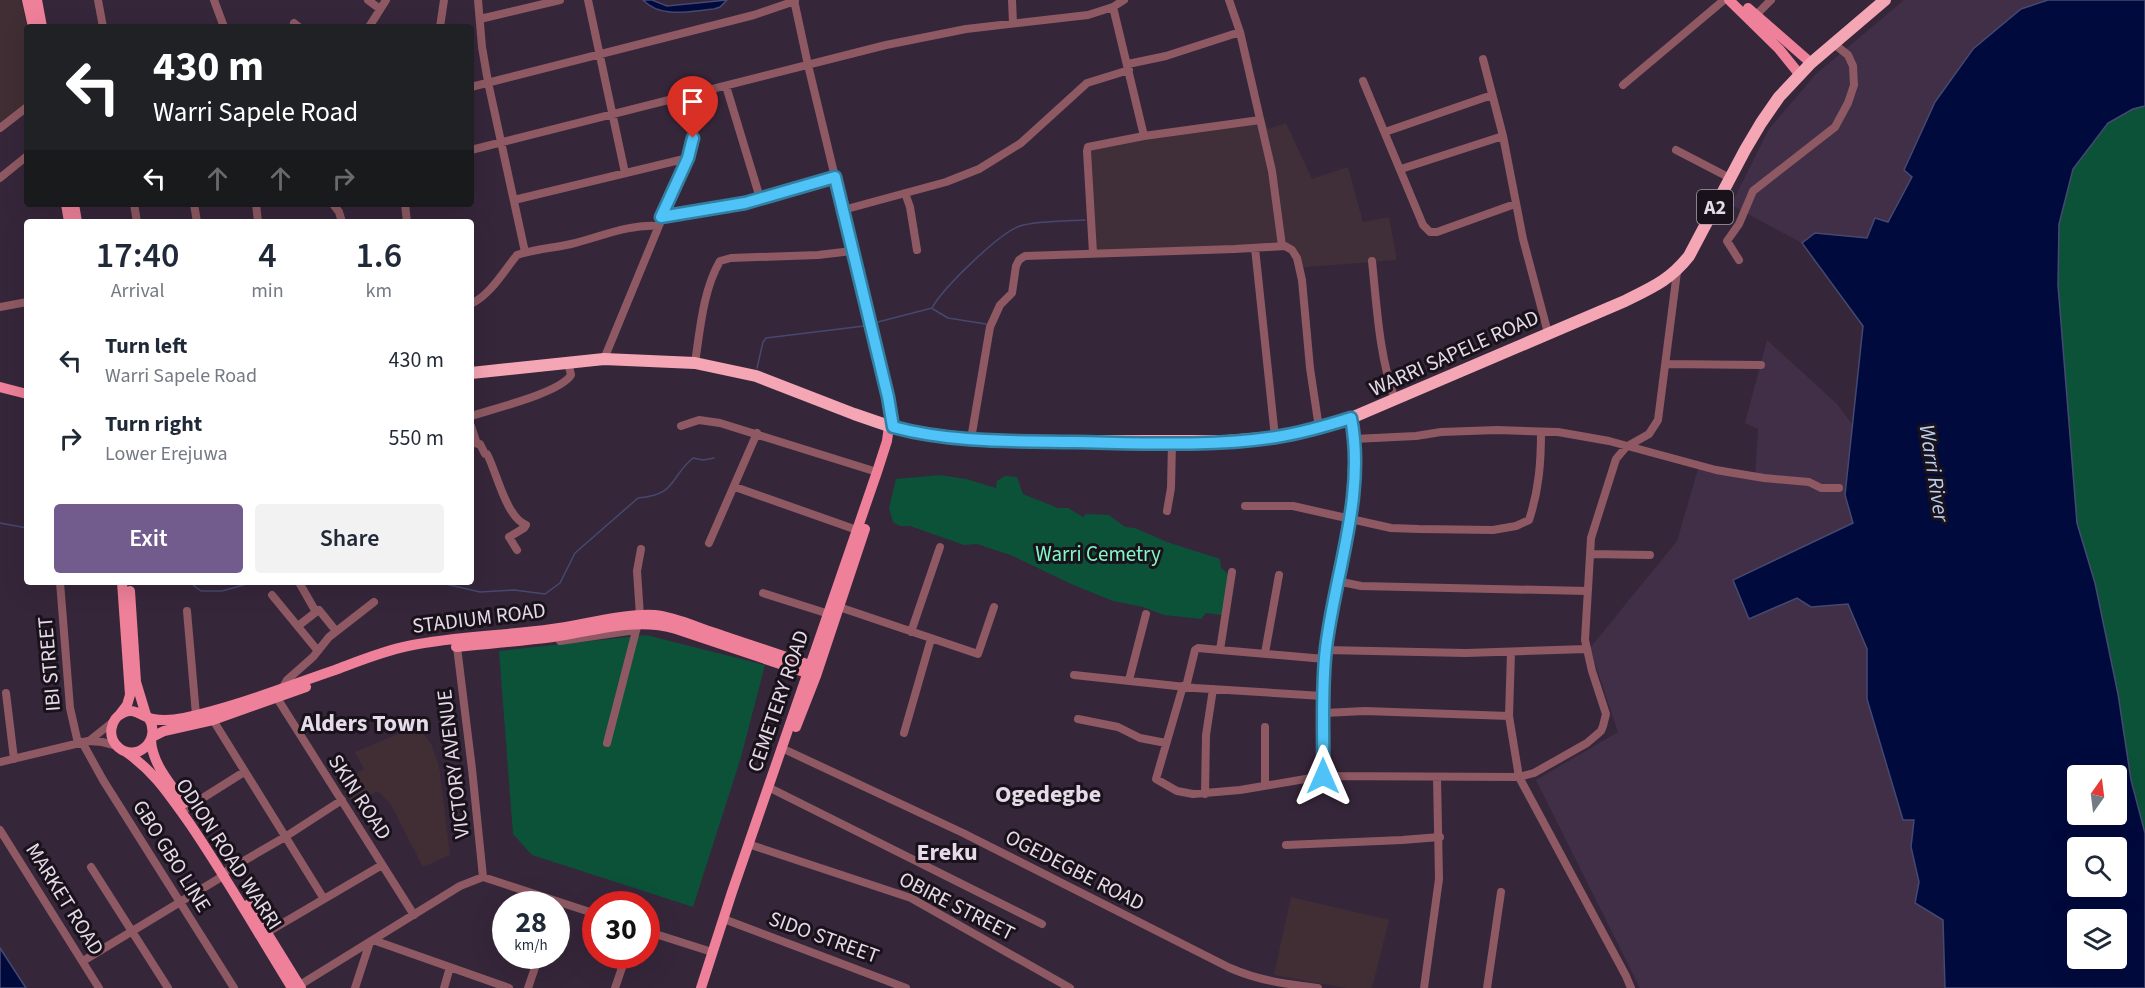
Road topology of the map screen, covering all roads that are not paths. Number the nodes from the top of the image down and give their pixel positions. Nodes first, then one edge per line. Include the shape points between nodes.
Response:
1 (27, 0) edge
2 (36, 0) edge
3 (98, 0) edge
4 (214, 0) edge
5 (368, 0) edge
6 (386, 0) edge
7 (444, 0) edge
8 (478, 0) edge
9 (560, 0) edge
10 (588, 0) edge
11 (1012, 0) edge
12 (1124, 0) edge
13 (1229, 0) edge
14 (1724, 0) edge
15 (1728, 0) edge
16 (1739, 0) edge
17 (1771, 0) edge
18 (1885, 0) edge
19 (794, 1) edge
20 (1113, 7) junction
21 (381, 9) junction
22 (1756, 15) junction
23 (480, 19) junction
24 (1013, 23) junction
25 (32, 24) edge
26 (41, 24) edge
27 (102, 24) edge
28 (223, 24) edge
29 (371, 24) edge
30 (440, 24) edge
31 (1240, 32) junction
32 (1834, 44) junction
33 (600, 55) junction
34 (1483, 59) dead end
35 (1811, 63) junction
36 (807, 65) junction
37 (1128, 67) junction
38 (1800, 75) junction
39 (1363, 81) dead end
40 (488, 82) junction
41 (1623, 85) dead end
42 (474, 86) edge
43 (726, 86) junction
44 (688, 95) junction
45 (1492, 95) junction
46 (24, 109) edge
47 (612, 114) junction
48 (1260, 120) junction
49 (0, 128) edge
50 (1384, 132) junction
51 (1144, 136) junction
52 (1503, 136) junction
53 (501, 142) junction
54 (474, 149) edge
55 (1676, 150) dead end
56 (24, 158) edge
57 (688, 158) junction
58 (1401, 169) junction
59 (625, 173) junction
60 (835, 177) junction
61 (0, 178) edge
62 (1730, 178) junction
63 (905, 193) junction
64 (760, 198) junction
65 (514, 200) junction
66 (1515, 204) junction
67 (843, 210) junction
68 (661, 217) junction
69 (658, 226) junction
70 (1282, 246) junction
71 (1255, 248) junction
72 (917, 250) dead end
73 (852, 251) junction
74 (525, 252) junction
75 (1093, 253) junction
76 (1739, 260) dead end
77 (1372, 261) dead end
78 (1677, 272) junction
79 (474, 302) edge
80 (24, 303) edge
81 (0, 307) edge
82 (1548, 333) junction
83 (603, 359) junction
84 (568, 362) junction
85 (694, 363) junction
86 (1666, 364) junction
87 (1761, 365) dead end
88 (474, 373) edge
89 (0, 387) edge
90 (24, 393) edge
91 (1395, 400) junction
92 (474, 415) edge
93 (1351, 418) junction
94 (681, 426) dead end
95 (894, 427) junction
96 (1319, 428) junction
97 (1541, 432) junction
98 (757, 433) junction
99 (1275, 437) junction
100 (971, 439) junction
101 (1354, 439) junction
102 (1172, 442) junction
103 (474, 446) edge
104 (1626, 447) junction
105 (877, 472) junction
106 (735, 487) junction
107 (1839, 488) dead end
108 (1245, 506) dead end
109 (1167, 511) dead end
110 (1349, 518) junction
111 (857, 530) junction
112 (709, 543) dead end
113 (940, 547) dead end
114 (640, 549) dead end
115 (517, 550) dead end
116 (1590, 554) junction
117 (1650, 555) dead end
118 (1232, 572) dead end
119 (1279, 575) dead end
120 (1337, 581) junction
121 (60, 585) edge
122 (122, 585) edge
123 (129, 585) edge
124 (301, 585) edge
125 (1587, 591) junction
126 (763, 593) dead end
127 (272, 595) dead end
128 (374, 602) dead end
129 (994, 607) dead end
130 (834, 610) junction
131 (187, 611) dead end
132 (316, 612) junction
133 (1146, 614) dead end
134 (638, 623) junction
135 (298, 626) junction
136 (336, 631) junction
137 (911, 632) junction
138 (931, 639) junction
139 (458, 649) junction
140 (1220, 650) junction
141 (1326, 650) junction
142 (1587, 650) junction
143 (318, 651) junction
144 (1511, 652) junction
145 (1265, 653) junction
146 (1325, 659) junction
147 (813, 670) junction
148 (1074, 675) dead end
149 (1128, 680) junction
150 (1184, 686) junction
151 (1213, 689) junction
152 (6, 693) dead end
153 (280, 693) junction
154 (1323, 696) junction
155 (1324, 713) junction
156 (196, 715) junction
157 (147, 716) junction
158 (1509, 716) junction
159 (117, 718) junction
160 (1078, 718) dead end
161 (213, 720) junction
162 (1265, 727) dead end
163 (904, 734) dead end
164 (152, 738) junction
165 (83, 742) junction
166 (607, 743) dead end
167 (1166, 743) junction
168 (121, 748) junction
169 (788, 751) junction
170 (14, 759) junction
171 (0, 762) edge
172 (244, 772) junction
173 (1323, 776) junction
174 (1519, 777) junction
175 (1437, 778) junction
176 (1265, 785) junction
177 (774, 790) junction
178 (1205, 794) junction
179 (342, 800) junction
180 (187, 808) junction
181 (0, 830) edge
182 (285, 837) junction
183 (1440, 837) junction
184 (1286, 845) dead end
185 (754, 846) junction
186 (382, 865) junction
187 (91, 867) dead end
188 (226, 873) junction
189 (483, 877) junction
190 (526, 891) edge
191 (1501, 892) dead end
192 (324, 899) junction
193 (180, 901) junction
194 (414, 915) junction
195 (729, 921) junction
196 (1042, 924) dead end
197 (133, 932) junction
198 (266, 933) junction
199 (660, 935) edge
200 (372, 941) junction
201 (712, 952) junction
202 (83, 961) junction
203 (450, 967) junction
204 (535, 969) edge
205 (622, 969) edge
206 (1267, 985) edge
207 (295, 987) edge
208 (99, 988) edge
209 (168, 988) edge
210 (234, 988) edge
211 (356, 988) edge
212 (444, 988) edge
213 (509, 988) edge
214 (528, 988) edge
215 (615, 988) edge
216 (701, 988) edge
217 (707, 988) edge
218 (906, 988) edge
219 (1071, 988) edge
220 (1318, 988) edge
221 (1424, 988) edge
222 (1487, 988) edge
223 (1630, 988) edge

1 - 25 main road
2 - 26 main road
3 - 27 street
4 - 28 street
5 - 21 street
6 - 21 street
7 - 30 street
8 - 23 street
9 - 23 street
10 - 33 street
11 - 24 street
12 - 20 street
13 - 31 street
14 - 41 street
15 - 38 main road
16 - 22 main road
17 - 22 street
18 - 32 highway, WARRI SAPELE ROAD / A2
19 - 33 street
19 - 36 street
20 - 24 street via 1088,15
20 - 37 street
21 - 29 street
22 - 35 main road
23 - 40 street
24 - 36 street via 928,36
31 - 37 street
31 - 48 street
32 - 35 highway, WARRI SAPELE ROAD / A2
32 - 76 street via 1848,55 1853,66 1854,85 1848,103 1835,127 1753,191 1727,241
33 - 40 street
33 - 47 street
34 - 45 street
35 - 38 highway, WARRI SAPELE ROAD / A2
36 - 43 street
36 - 60 street
37 - 51 street
37 - 63 street via 1087,83 1021,143 979,169
38 - 62 highway, WARRI SAPELE ROAD / A2 via 1761,123
39 - 50 street
40 - 42 street
40 - 53 street
43 - 44 street
43 - 64 street
44 - 47 street
44 - 57 street via 694,130
45 - 50 street
45 - 52 street
46 - 49 street
47 - 53 street
47 - 59 street
48 - 51 street
48 - 70 street via 1272,171
50 - 58 street
51 - 75 street via 1087,148
52 - 58 street
52 - 66 street
53 - 54 street
53 - 65 street
55 - 62 street
56 - 61 street
57 - 59 street
57 - 68 street
58 - 66 street via 1423,225 1430,232
59 - 65 street
60 - 64 street
60 - 67 street
62 - 78 highway, WARRI SAPELE ROAD / A2
63 - 67 street
63 - 72 street
64 - 68 street
65 - 74 street
66 - 82 street
67 - 73 street
68 - 69 street
69 - 74 street via 621,229 572,244
69 - 83 street
70 - 71 street
70 - 96 street via 1292,250 1297,258 1302,280
71 - 75 street
71 - 99 street
73 - 85 street via 720,261 706,298
73 - 95 street
74 - 79 street via 517,255 484,296
75 - 100 street via 1025,256 1019,260 1012,293 1000,305 990,327
77 - 91 street via 1378,325
78 - 82 highway, WARRI SAPELE ROAD / A2 via 1625,301
78 - 86 street
80 - 81 street
82 - 91 highway, WARRI SAPELE ROAD / A2
83 - 84 highway, WARRI SAPELE ROAD / A2
83 - 85 highway, WARRI SAPELE ROAD / A2
84 - 88 highway, WARRI SAPELE ROAD / A2
84 - 92 street via 571,375 562,384
85 - 95 highway, WARRI SAPELE ROAD / A2 via 756,376
86 - 87 street
86 - 104 street via 1658,420 1649,434
89 - 90 main road
91 - 93 highway, WARRI SAPELE ROAD / A2
93 - 96 highway, WARRI SAPELE ROAD / A2
93 - 101 street
94 - 98 street via 707,420
95 - 100 highway, WARRI SAPELE ROAD / A2
95 - 105 main road, CEMETERY ROAD
95 - 130 main road, CEMETERY ROAD
96 - 99 highway, WARRI SAPELE ROAD / A2
97 - 101 street via 1441,432
97 - 104 street
97 - 110 street via 1537,491 1529,520 1524,524 1493,530 1419,530
98 - 105 street
98 - 106 street
99 - 102 highway, WARRI SAPELE ROAD / A2
100 - 102 highway, WARRI SAPELE ROAD / A2
101 - 110 street via 1355,479
102 - 109 street via 1172,488
103 - 115 street via 480,444 487,454 512,512 526,525 509,537
104 - 107 street via 1716,470
104 - 116 street via 1612,470 1591,538
105 - 111 main road, CEMETERY ROAD
106 - 111 street
106 - 112 street
108 - 110 street via 1293,506
110 - 120 street
111 - 130 main road, CEMETERY ROAD
113 - 137 street
114 - 134 street
116 - 117 street
116 - 125 street
118 - 140 street
119 - 145 street
120 - 125 street via 1361,586
120 - 141 street
121 - 165 street, IBI STREET via 70,708
122 - 159 main road via 130,695
123 - 157 main road via 135,668
124 - 132 street
125 - 142 street
126 - 130 street
127 - 135 street
128 - 136 street
129 - 138 street via 978,654
130 - 137 street
130 - 147 main road, CEMETERY ROAD
131 - 156 street
132 - 135 street
132 - 136 street via 319,610
133 - 149 street
134 - 139 main road, STADIUM ROAD
134 - 147 main road, STADIUM ROAD via 656,615 676,620
134 - 153 main road, STADIUM ROAD via 411,645
134 - 166 street
135 - 143 street
136 - 143 street
137 - 138 street
138 - 163 street
139 - 153 main road, STADIUM ROAD via 414,652 373,661
139 - 189 street, VICTORY AVENUE
140 - 145 street
140 - 150 street via 1195,650
141 - 144 street
141 - 146 street
142 - 144 street
142 - 174 street via 1606,714 1601,731 1534,773
143 - 153 street via 287,680
144 - 158 street
145 - 146 street
146 - 154 street
147 - 169 main road, CEMETERY ROAD
147 - 201 main road, CEMETERY ROAD
148 - 149 street
149 - 150 street
150 - 151 street
150 - 167 street
151 - 154 street
151 - 178 street via 1206,735
152 - 170 street
153 - 156 main road, STADIUM ROAD
153 - 161 main road, STADIUM ROAD
153 - 179 street, SKIN ROAD
154 - 155 street
155 - 158 street
155 - 173 street
156 - 157 main road, STADIUM ROAD via 165,720
157 - 159 main road via 135,711
157 - 164 main road
158 - 174 street
159 - 165 street
159 - 168 main road via 111,734
160 - 167 street
161 - 164 main road, STADIUM ROAD via 164,731
161 - 172 street
162 - 176 street
164 - 168 main road via 140,751
164 - 180 main road, ODION ROAD WARRI via 152,752 159,767
165 - 168 street
165 - 170 street
165 - 193 street, GBO GBO LINE
167 - 178 street via 1157,781 1177,790
168 - 188 main road, ODION ROAD WARRI via 152,771
169 - 177 main road, CEMETERY ROAD
169 - 206 street, OGEDEGBE ROAD via 963,833
170 - 171 street
172 - 180 street
172 - 182 street
173 - 175 street
173 - 176 street
174 - 175 street
174 - 223 street
175 - 183 street
176 - 178 street
177 - 185 main road, CEMETERY ROAD
177 - 196 street
179 - 182 street
179 - 186 street, SKIN ROAD
180 - 188 main road, ODION ROAD WARRI
181 - 202 street, MARKET ROAD
182 - 188 street
182 - 192 street
183 - 184 street
183 - 221 street via 1439,879
185 - 195 main road, CEMETERY ROAD
185 - 219 street, OBIRE STREET via 911,898
186 - 192 street
186 - 194 street, SKIN ROAD
187 - 197 street
188 - 193 street
188 - 198 main road, ODION ROAD WARRI
188 - 207 main road, ODION ROAD WARRI
189 - 190 street
189 - 194 street via 460,886
191 - 222 street
192 - 198 street
193 - 197 street
193 - 210 street, GBO GBO LINE
194 - 200 street
195 - 217 main road, CEMETERY ROAD
195 - 218 street, SIDO STREET
197 - 202 street
197 - 209 street
198 - 207 main road, ODION ROAD WARRI
199 - 201 street
200 - 203 street
200 - 207 street
200 - 211 street
201 - 216 main road, CEMETERY ROAD
202 - 208 street, MARKET ROAD
203 - 212 street
203 - 213 street
204 - 214 street
205 - 215 street
206 - 220 street, OGEDEGBE ROAD

